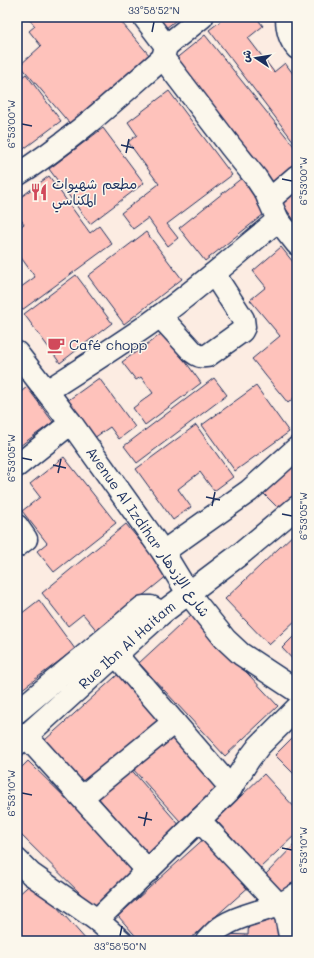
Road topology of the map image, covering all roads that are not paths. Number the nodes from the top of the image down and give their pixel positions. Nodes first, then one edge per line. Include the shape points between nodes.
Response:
1 (144, 17) edge
2 (202, 17) edge
3 (287, 17) edge
4 (297, 48) edge
5 (164, 52) junction
6 (17, 175) edge
7 (297, 176) edge
8 (269, 200) junction
9 (278, 220) junction
10 (297, 244) edge
11 (214, 274) junction
12 (160, 316) junction
13 (17, 353) edge
14 (47, 391) junction
15 (71, 423) junction
16 (297, 448) edge
17 (17, 466) edge
18 (297, 507) edge
19 (17, 526) edge
20 (17, 546) edge
21 (163, 552) junction
22 (188, 593) junction
23 (162, 613) junction
24 (116, 655) junction
25 (297, 691) edge
26 (297, 708) edge
27 (17, 712) edge
28 (174, 722) junction
29 (22, 740) edge
30 (231, 788) junction
31 (82, 797) junction
32 (199, 820) junction
33 (17, 860) edge
34 (148, 871) junction
35 (288, 899) edge
36 (97, 920) junction
37 (116, 939) edge
38 (207, 941) edge
39 (290, 941) edge

1 - 5 street
2 - 5 street
3 - 4 street via 288,32
5 - 6 street via 70,138
5 - 8 street via 230,147 262,186
7 - 8 street
8 - 9 street
9 - 10 street
9 - 11 street
11 - 12 street
11 - 12 street via 243,319 242,331 207,356 197,356
12 - 14 street
13 - 14 street, Avenue Al Izdihar شارع الإزدهار
14 - 15 street, Avenue Al Izdihar شارع الإزدهار
15 - 17 street
15 - 21 street, Avenue Al Izdihar شارع الإزدهار
16 - 21 street via 249,492
18 - 22 street, Rue Ibn Al Haitam
19 - 20 street via 26,539
21 - 22 street, Avenue Al Izdihar شارع الإزدهار
22 - 23 street, Rue Ibn Al Haitam
22 - 25 street, Avenue Al Izdihar شارع الإزدهار via 225,639 241,654
23 - 24 street, Rue Ibn Al Haitam
23 - 27 street via 151,606 143,607
24 - 28 street
24 - 29 street, Rue Ibn Al Haitam
26 - 30 street via 259,746
28 - 30 street
28 - 31 street
29 - 31 street
30 - 32 street
31 - 34 street
32 - 34 street
32 - 35 street
33 - 36 street via 31,874
34 - 36 street
35 - 38 street via 233,920 221,927
35 - 39 street via 286,916
36 - 37 street

